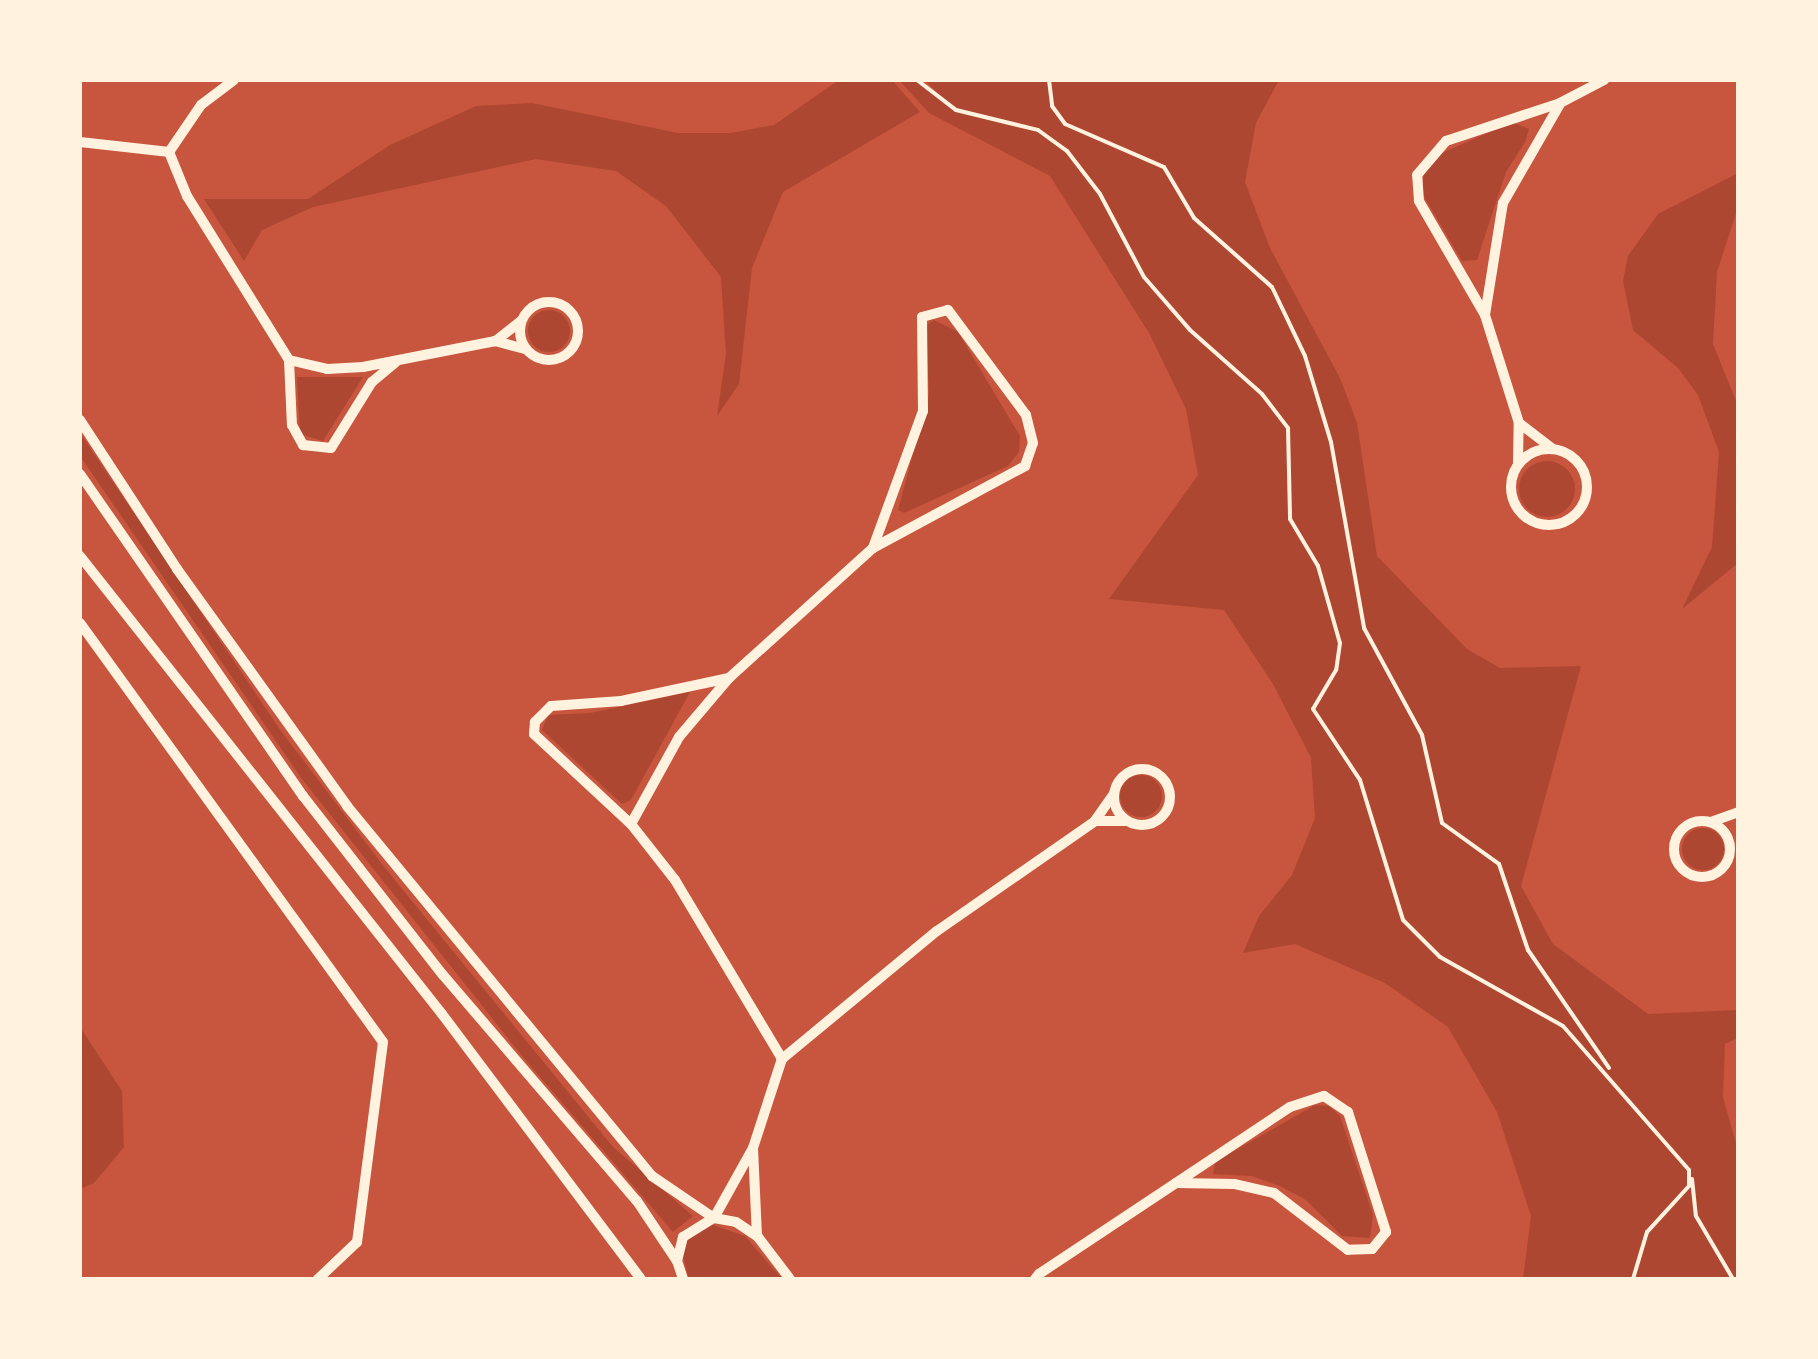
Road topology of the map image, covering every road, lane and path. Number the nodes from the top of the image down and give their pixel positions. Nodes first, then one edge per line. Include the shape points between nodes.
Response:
1 (234, 80) edge
2 (917, 80) edge
3 (1049, 80) edge
4 (1604, 80) edge
5 (1560, 103) junction
6 (80, 142) edge
7 (169, 152) junction
8 (1486, 315) junction
9 (522, 321) junction
10 (495, 341) junction
11 (527, 350) junction
12 (289, 360) junction
13 (396, 362) junction
14 (80, 420) edge
15 (1518, 423) junction
16 (1554, 450) junction
17 (1517, 466) junction
18 (80, 474) edge
19 (872, 548) junction
20 (80, 556) edge
21 (80, 623) edge
22 (728, 678) junction
23 (1114, 794) junction
24 (1738, 814) edge
25 (1095, 821) junction
26 (1127, 821) junction
27 (1709, 822) junction
28 (630, 824) junction
29 (1730, 843) junction
30 (782, 1059) junction
31 (1628, 1094) junction
32 (753, 1148) junction
33 (1689, 1170) junction
34 (1176, 1183) junction
35 (714, 1218) junction
36 (758, 1237) junction
37 (677, 1262) junction
38 (318, 1279) edge
39 (641, 1279) edge
40 (682, 1279) edge
41 (790, 1279) edge
42 (1035, 1279) edge
43 (1633, 1279) edge
44 (1733, 1279) edge

1 - 7 street via 187,120
2 - 31 path via 956,110 1038,130 1067,151 1100,194 1144,277 1278,414 1294,453 1290,519 1318,566 1340,643 1336,670 1314,709 1360,780 1403,920 1440,957 1563,1026
3 - 31 path via 1052,106 1065,124 1164,166 1194,218 1272,287 1305,356 1331,442 1364,628 1422,735 1442,823 1499,864 1528,950
4 - 5 street
5 - 8 street via 1503,203
5 - 8 street via 1446,141 1417,175 1419,201
6 - 7 street
7 - 12 street via 187,196
8 - 15 street
9 - 10 street
9 - 11 street
9 - 11 street via 535,306 554,303 571,313 578,331 571,349 554,360
10 - 11 street
10 - 13 street
12 - 13 street via 327,369
12 - 13 street via 295,434 321,451 337,442 372,382
14 - 35 street via 270,701 402,876 622,1144 652,1176
15 - 16 street
15 - 17 street
16 - 17 street via 1533,453
16 - 17 street via 1576,462 1587,485 1579,510 1558,524 1532,522 1514,504
18 - 37 street via 303,796 444,976 637,1202
19 - 19 street via 914,520 1012,475 1031,456 1026,415 948,310 922,318 923,411
19 - 22 street
20 - 39 street via 442,1014
21 - 38 street via 383,1042 357,1242
22 - 28 street via 679,737
22 - 28 street via 621,702 551,706 534,722 534,734 548,752
23 - 25 street
23 - 26 street
23 - 26 street via 1122,777 1139,769 1158,774 1169,789 1162,816 1146,825
24 - 27 street
24 - 29 street
25 - 26 street
25 - 30 street via 937,932
27 - 29 street
27 - 29 street via 1690,824 1677,838 1676,857 1686,872 1714,874 1728,862
28 - 30 street via 698,912
30 - 32 street
31 - 33 path
32 - 35 street
32 - 36 street via 758,1170 751,1219
33 - 43 path via 1690,1186 1647,1232
33 - 44 path via 1696,1216
34 - 34 street via 1274,1193 1348,1250 1372,1249 1386,1232 1354,1123 1334,1097 1290,1107
34 - 42 street
35 - 36 street via 736,1222
35 - 37 street via 683,1236
36 - 41 street
37 - 40 street

